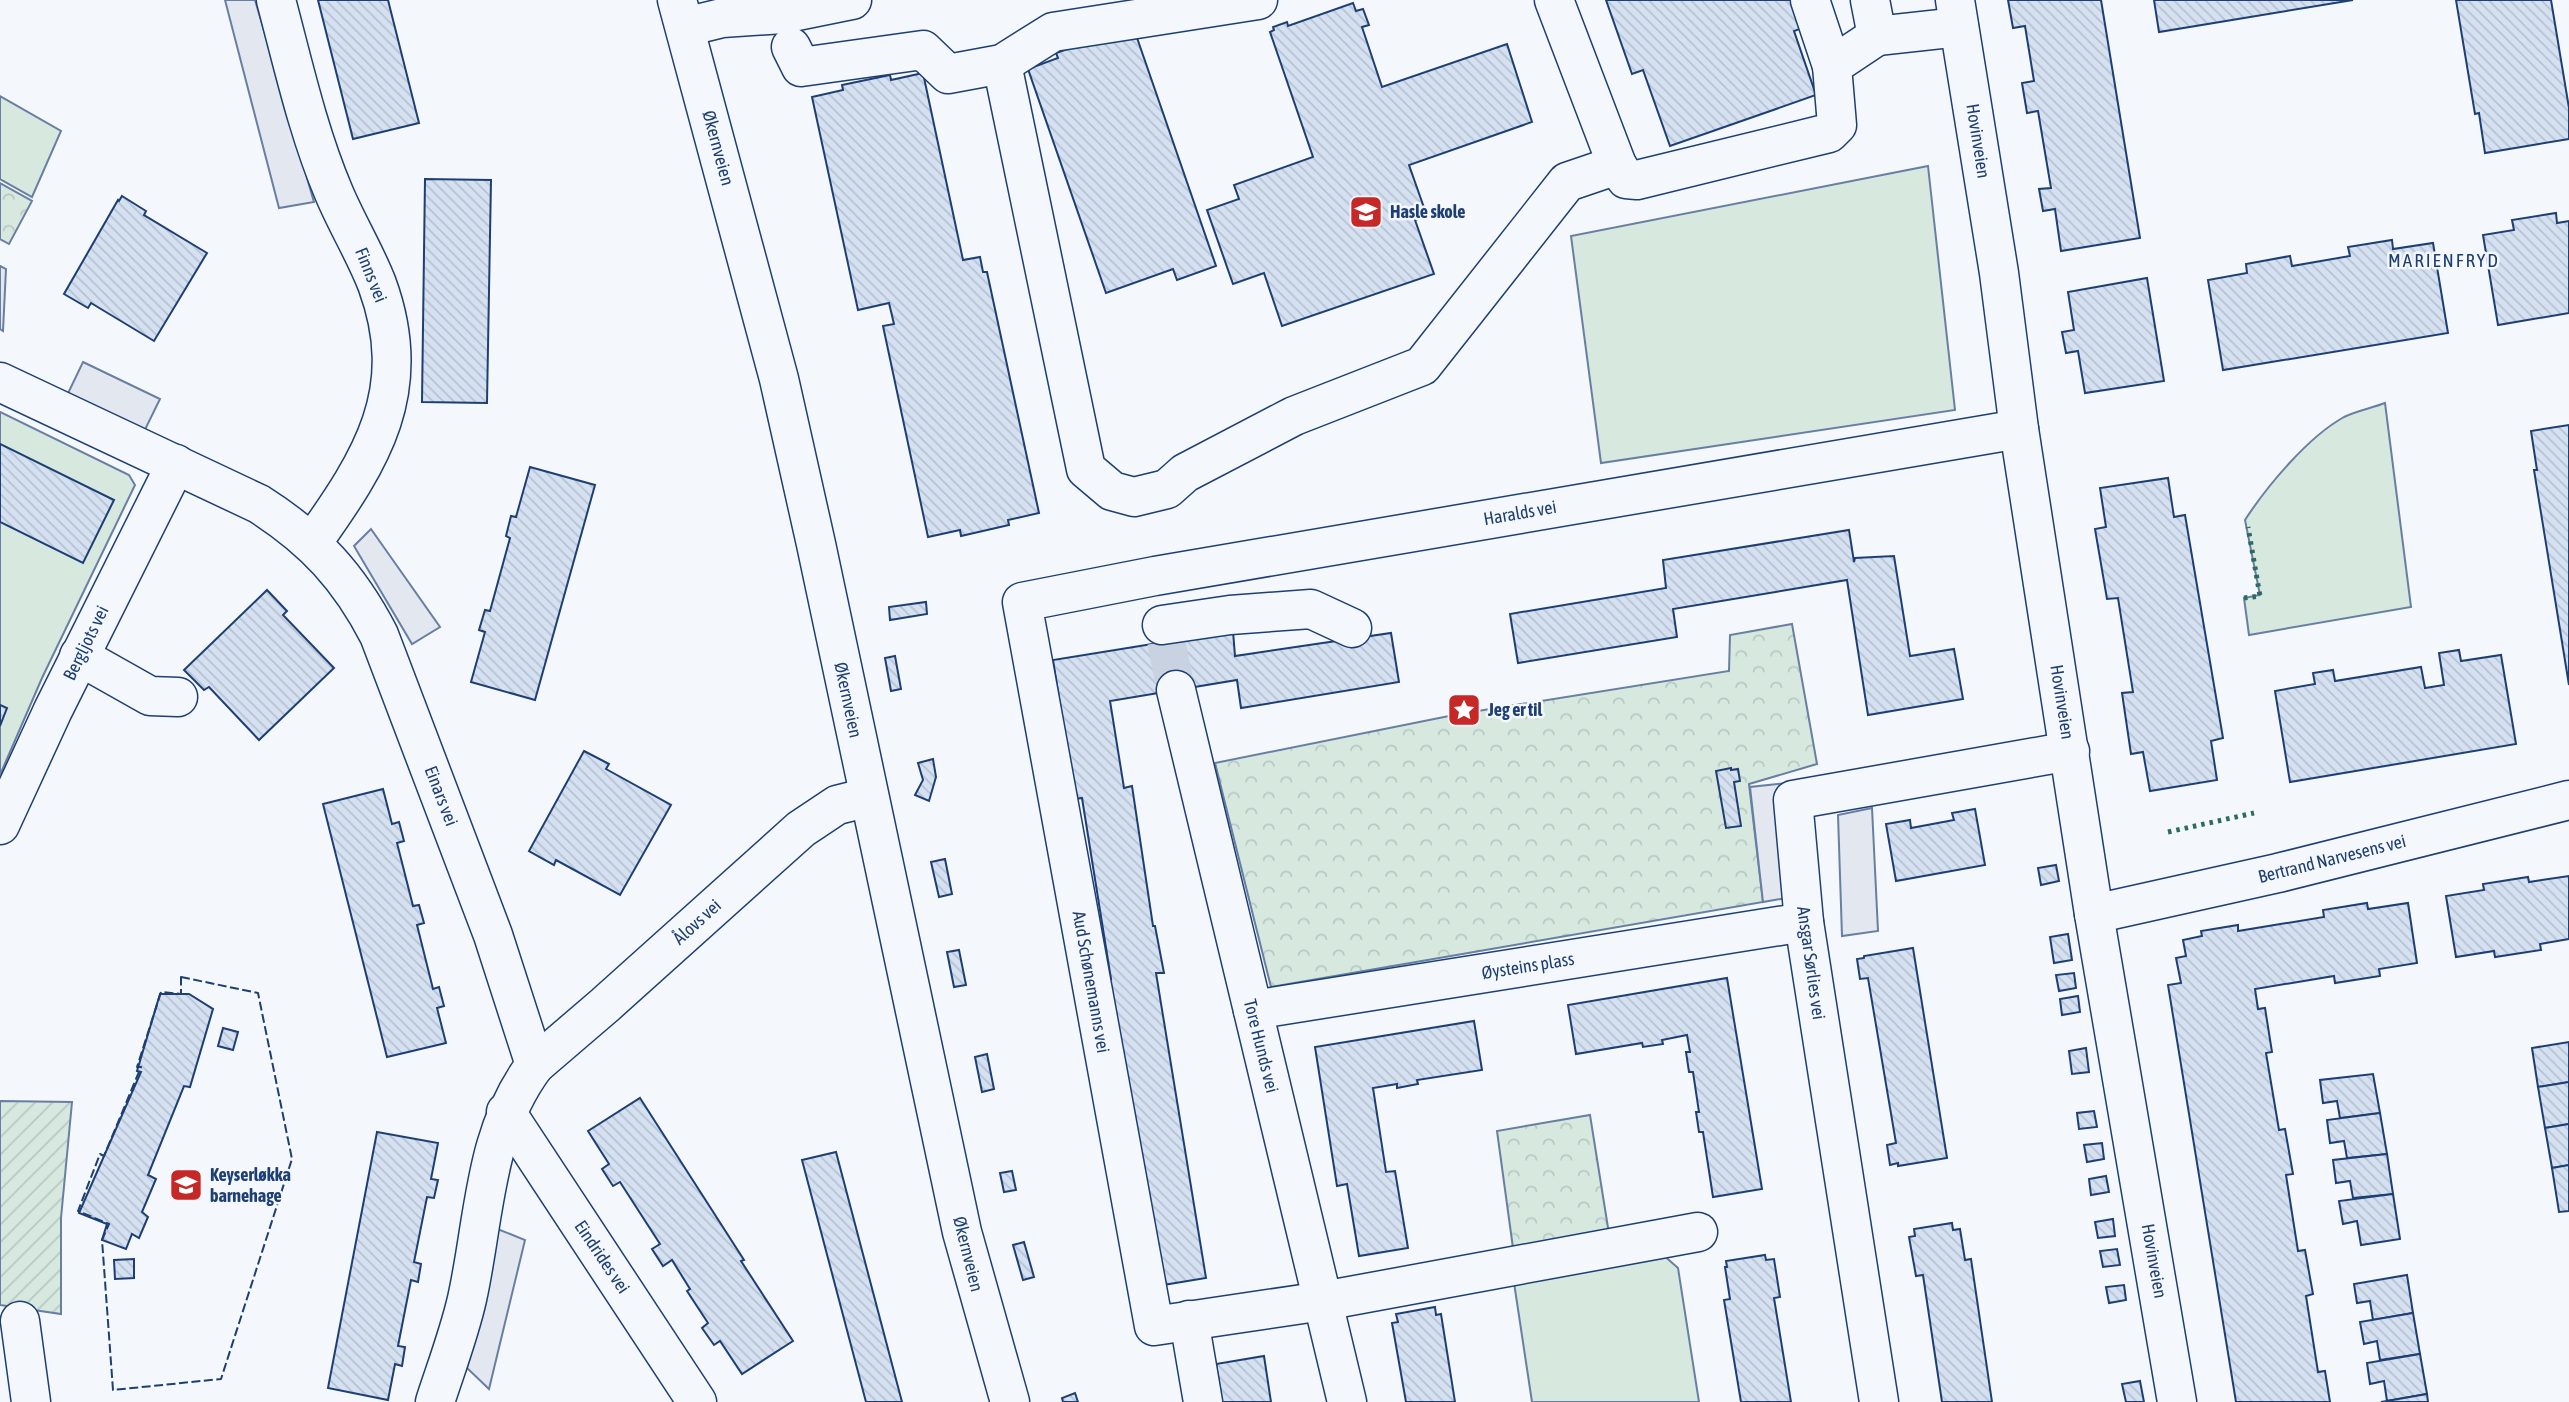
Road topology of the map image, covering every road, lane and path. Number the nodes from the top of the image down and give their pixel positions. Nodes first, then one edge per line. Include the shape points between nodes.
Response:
1 (276, 0) edge
2 (852, 0) edge
3 (1258, 0) edge
4 (1554, 0) edge
5 (1810, 0) edge
6 (681, 13) edge
7 (1957, 14) edge
8 (1873, 18) edge
9 (791, 47) dead end
10 (1002, 64) junction
11 (1832, 66) junction
12 (1617, 164) junction
13 (0, 382) edge
14 (2019, 429) junction
15 (176, 464) junction
16 (312, 544) junction
17 (1156, 576) junction
18 (1022, 602) joint
19 (1352, 628) dead end
20 (79, 656) junction
21 (1176, 690) tunnel mouth
22 (178, 697) dead end
23 (2070, 751) junction
24 (869, 797) junction
25 (2569, 800) edge
26 (0, 825) edge
27 (2094, 914) junction
28 (1804, 922) junction
29 (1253, 1010) junction
30 (535, 1065) junction
31 (506, 1112) junction
32 (1698, 1232) dead end
33 (1323, 1301) junction
34 (1189, 1320) junction
35 (19, 1321) dead end
36 (31, 1402) edge
37 (435, 1402) edge
38 (697, 1402) edge
39 (1010, 1402) edge
40 (1203, 1402) edge
41 (1347, 1402) edge
42 (1879, 1402) edge
43 (2177, 1402) edge

1 - 16 street, Finns vei via 312,130 334,192 376,283 391,343 387,408 379,433
2 - 6 street via 783,14 722,18
3 - 10 street via 1053,32
4 - 12 street
5 - 11 street
6 - 24 street, Økernveien via 788,418
7 - 8 street
7 - 14 street, Hovinveien
8 - 11 street
9 - 10 street via 801,67 923,50 948,74
10 - 12 street via 1086,469 1112,491 1134,497 1167,489 1185,473 1294,416 1422,366 1567,182
11 - 12 street via 1837,125 1829,134 1637,180 1626,179
13 - 15 street, Einars vei
14 - 17 street, Haralds vei
14 - 23 street, Hovinveien
15 - 16 street, Einars vei via 259,504
15 - 20 street, Bergljots vei
16 - 30 street, Einars vei via 339,571 379,635 484,911
17 - 18 street, Haralds vei
17 - 19 street via 1164,633 1230,615 1311,609
18 - 34 street, Aud Schønemanns vei via 1154,1326
20 - 22 street via 150,696
20 - 26 street, Bergljots vei
21 - 29 street, Tore Hunds vei
23 - 27 street, Hovinveien
23 - 28 street, Ansgar Sørlies vei via 1793,800
24 - 30 street, Ålovs vei via 837,805 801,829
24 - 39 street, Økernveien via 962,1232
25 - 27 street, Bertrand Narvesens vei
27 - 43 street, Hovinveien
28 - 29 street, Øysteins plass
28 - 42 street, Ansgar Sørlies vei
29 - 33 street, Tore Hunds vei
30 - 31 street
31 - 37 street via 495,1146 466,1300
31 - 38 street, Eindrides vei
32 - 33 street, Aud Schønemanns vei
33 - 34 street, Aud Schønemanns vei
33 - 41 street, Tore Hunds vei
34 - 40 street
35 - 36 street

